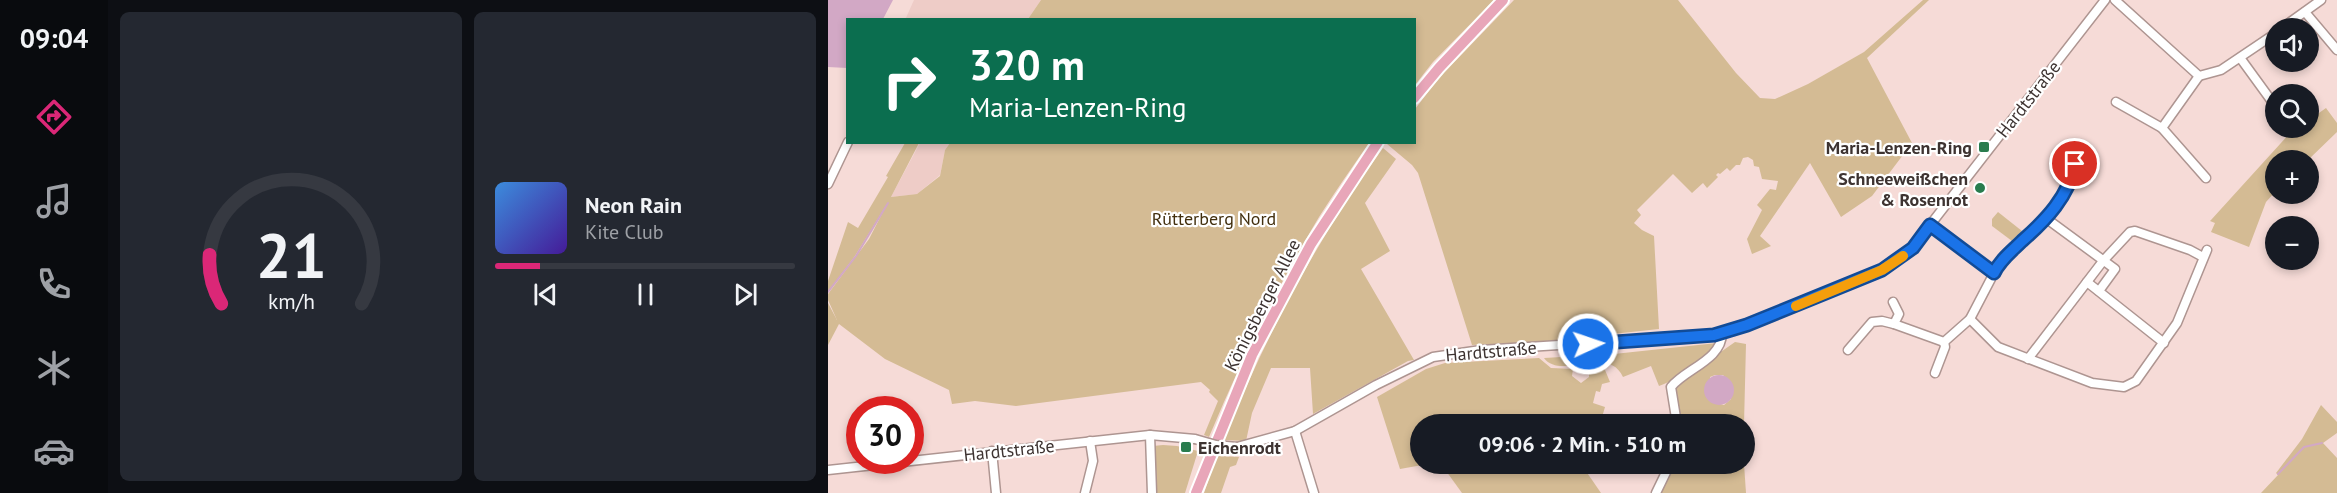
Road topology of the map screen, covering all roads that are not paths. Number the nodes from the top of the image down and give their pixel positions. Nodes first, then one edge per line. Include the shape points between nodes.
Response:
1 (1503, 0) edge
2 (2105, 0) edge
3 (2115, 0) edge
4 (2321, 0) edge
5 (2305, 12) junction
6 (2296, 18) edge
7 (2265, 41) edge
8 (2337, 50) edge
9 (2241, 58) junction
10 (2199, 76) junction
11 (2265, 92) edge
12 (1416, 96) edge
13 (2116, 102) dead end
14 (2162, 128) junction
15 (847, 144) edge
16 (1377, 144) edge
17 (2075, 164) dead end
18 (2206, 178) dead end
19 (828, 184) edge
20 (2047, 219) junction
21 (1930, 225) junction
22 (2103, 261) junction
23 (1994, 273) junction
24 (2087, 282) junction
25 (2099, 291) junction
26 (1893, 302) dead end
27 (1970, 320) junction
28 (1894, 324) junction
29 (1722, 333) junction
30 (1944, 342) junction
31 (2164, 344) junction
32 (1848, 350) dead end
33 (2028, 359) junction
34 (1935, 373) dead end
35 (1675, 414) edge
36 (1295, 431) junction
37 (1150, 435) junction
38 (1090, 441) junction
39 (992, 451) junction
40 (828, 470) edge
41 (1665, 474) edge
42 (996, 493) edge
43 (1085, 493) edge
44 (1152, 493) edge
45 (1196, 493) edge
46 (1314, 493) edge
47 (1656, 493) edge

1 - 12 main road
2 - 21 street, Hardtstraße
3 - 10 street
4 - 5 street
5 - 6 street
5 - 8 street
7 - 9 street
9 - 10 street via 2221,70
9 - 11 street
10 - 14 street
13 - 14 street
14 - 18 street
15 - 19 street
16 - 45 main road, Königsberger Allee via 1311,244 1252,355
17 - 20 street via 2072,177
20 - 22 street
20 - 23 street via 1999,263
21 - 23 street
21 - 29 street, Hardtstraße via 1913,248 1882,270
22 - 24 street
22 - 25 street via 2115,269
22 - 31 street via 2127,234 2135,231 2205,254 2177,323
23 - 27 street
24 - 25 street
24 - 33 street
25 - 31 street
26 - 28 street via 1899,314
27 - 30 street
27 - 33 street via 1998,347
28 - 30 street
28 - 32 street via 1872,322
29 - 35 street via 1717,349 1671,387
29 - 36 street, Hardtstraße via 1433,357
30 - 34 street
31 - 33 street via 2136,381 2124,387 2092,383
36 - 37 street, Hardtstraße, bridge via 1237,447
36 - 46 street
37 - 38 street, Hardtstraße
37 - 44 street
38 - 39 street, Hardtstraße
38 - 43 street via 1093,461
39 - 40 street, Hardtstraße
39 - 42 street
41 - 47 street

